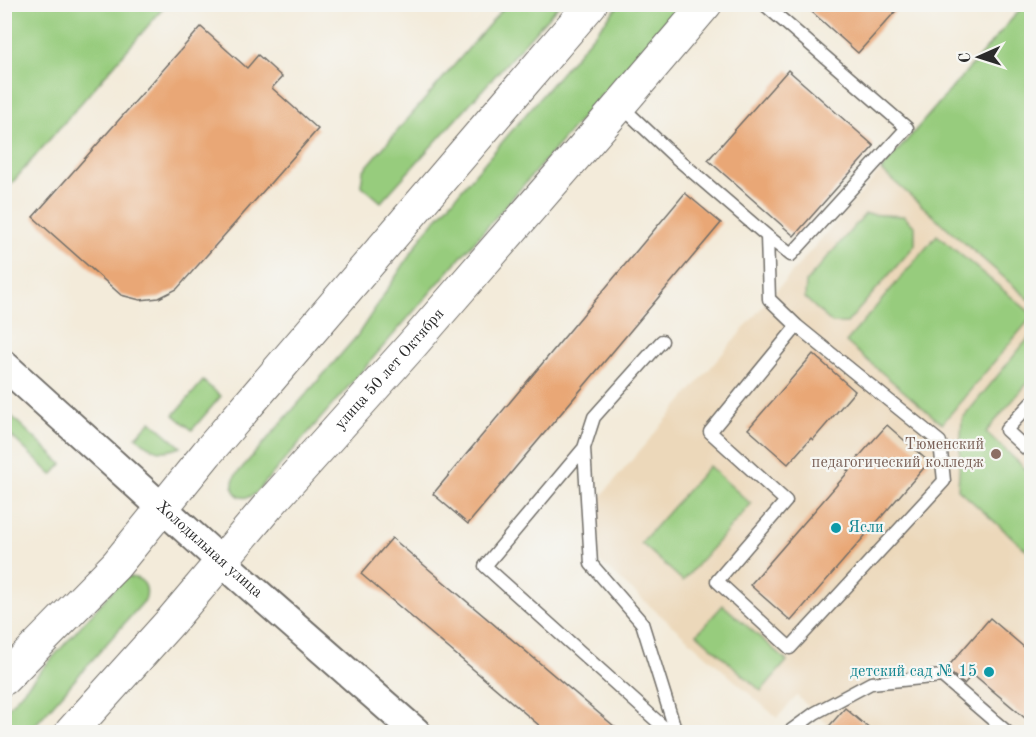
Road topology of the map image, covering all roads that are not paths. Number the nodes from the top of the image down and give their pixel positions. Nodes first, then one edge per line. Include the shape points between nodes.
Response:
1 (591, 4) edge
2 (706, 4) edge
3 (764, 4) edge
4 (620, 105) junction
5 (767, 236) junction
6 (797, 326) junction
7 (662, 341) dead end
8 (4, 365) edge
9 (1032, 402) edge
10 (584, 448) junction
11 (1032, 454) edge
12 (163, 508) junction
13 (222, 561) junction
14 (4, 679) edge
15 (71, 732) edge
16 (416, 732) edge
17 (669, 732) edge
18 (676, 732) edge
19 (789, 732) edge
20 (1007, 732) edge

1 - 12 main road
2 - 4 main road, улица 50 лет Октября
3 - 5 lane via 907,128 791,255
4 - 5 lane
4 - 13 main road, улица 50 лет Октября
5 - 6 lane via 769,299
6 - 6 lane via 710,432 786,501 717,581 790,648 944,481 940,442
7 - 10 lane via 594,417
8 - 12 street, Холодильная улица
9 - 11 lane via 1006,430
10 - 17 lane via 485,566
10 - 18 lane via 591,564 642,623
12 - 13 street, Холодильная улица
12 - 14 main road via 116,565
13 - 15 main road, улица 50 лет Октября
13 - 16 street, Холодильная улица
19 - 20 lane via 815,713 872,683 942,676

